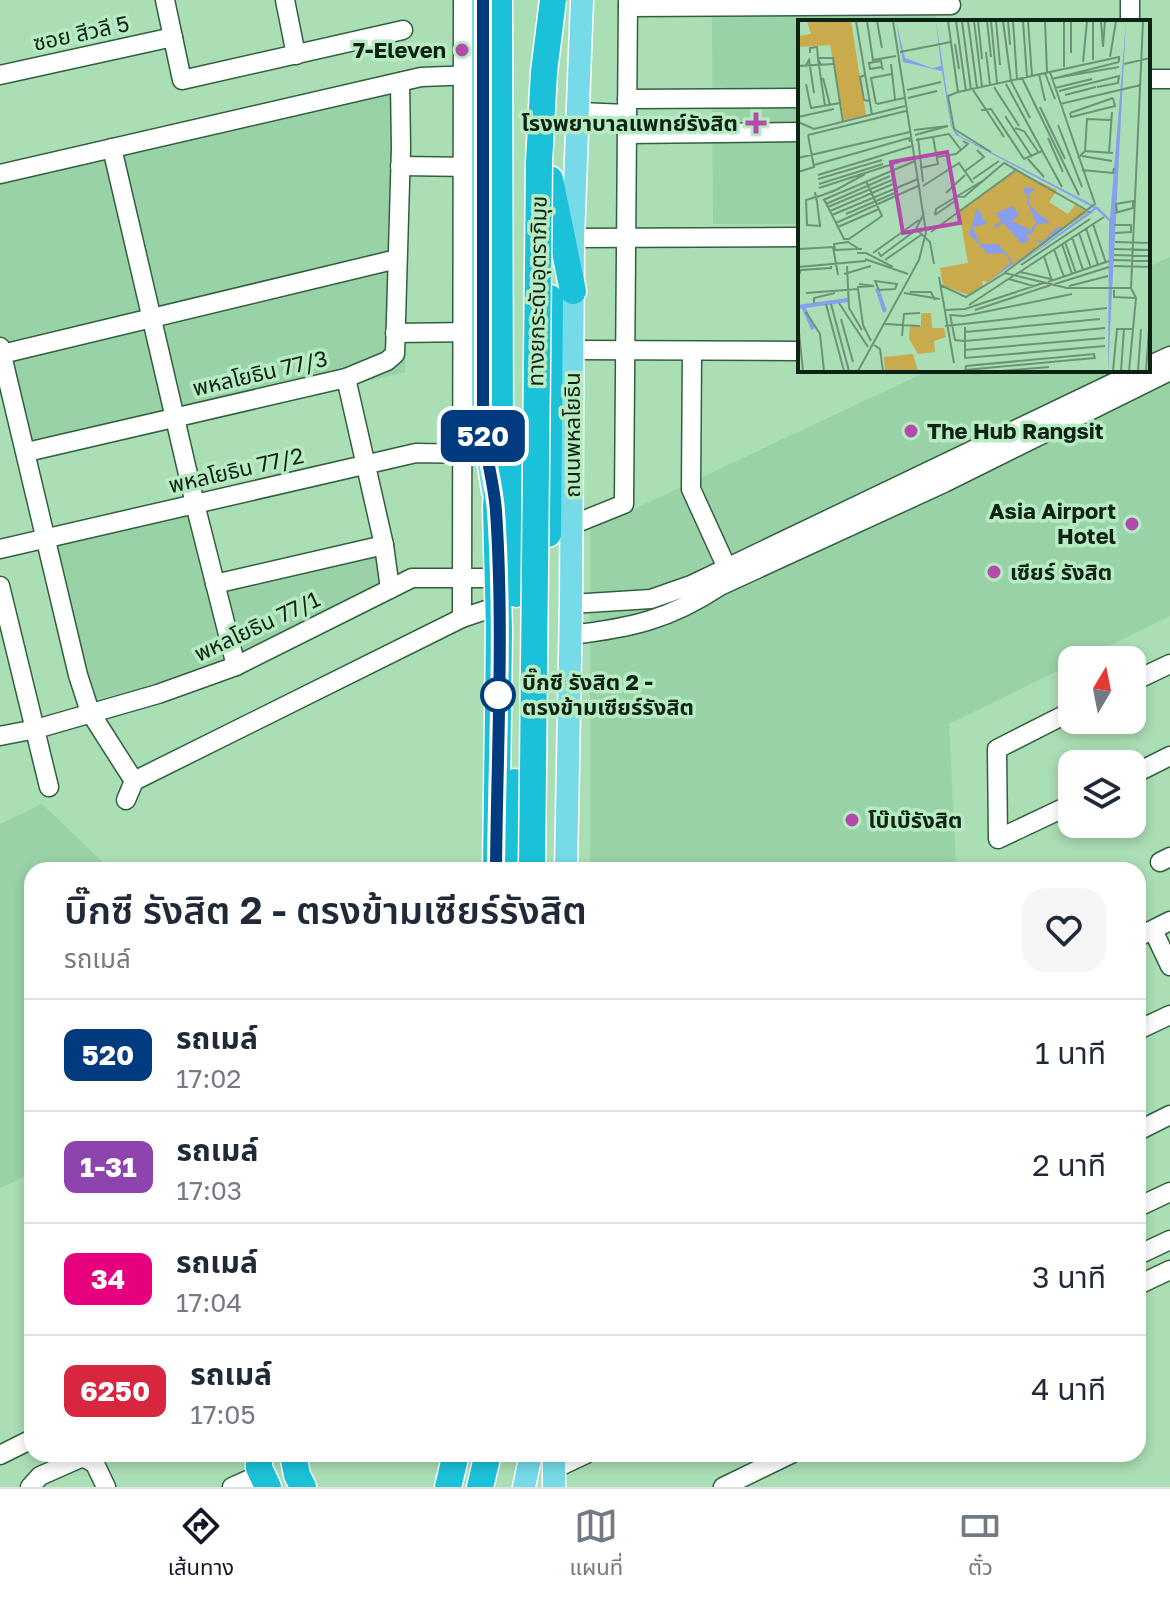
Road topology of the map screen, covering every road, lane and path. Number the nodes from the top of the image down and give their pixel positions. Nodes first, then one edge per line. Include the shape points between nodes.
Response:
1 (166, 0) edge
2 (285, 0) edge
3 (463, 0) edge
4 (483, 0) edge
5 (499, 0) edge
6 (517, 0) edge
7 (552, 0) edge
8 (582, 0) edge
9 (628, 3) edge
10 (951, 9) edge
11 (403, 30) dead end
12 (173, 37) junction
13 (296, 55) junction
14 (0, 75) edge
15 (473, 76) junction
16 (400, 82) junction
17 (690, 98) junction
18 (798, 98) edge
19 (627, 107) junction
20 (579, 112) junction
21 (798, 132) edge
22 (691, 133) junction
23 (627, 134) junction
24 (112, 148) junction
25 (400, 166) junction
26 (473, 167) junction
27 (0, 174) edge
28 (550, 179) junction
29 (626, 237) junction
30 (798, 237) edge
31 (573, 238) junction
32 (397, 259) junction
33 (573, 291) junction
34 (152, 318) junction
35 (472, 332) junction
36 (395, 333) junction
37 (573, 350) junction
38 (1, 351) edge
39 (798, 351) edge
40 (625, 352) junction
41 (692, 352) junction
42 (1170, 356) edge
43 (1150, 365) edge
44 (1170, 371) edge
45 (1136, 372) edge
46 (346, 378) junction
47 (175, 417) junction
48 (27, 452) junction
49 (462, 454) junction
50 (485, 454) junction
51 (364, 465) junction
52 (195, 504) junction
53 (496, 507) junction
54 (572, 525) junction
55 (47, 538) junction
56 (384, 545) junction
57 (0, 549) edge
58 (727, 568) junction
59 (498, 578) junction
60 (462, 579) junction
61 (215, 584) junction
62 (0, 586) edge
63 (390, 589) junction
64 (640, 600) junction
65 (571, 604) junction
66 (498, 606) junction
67 (462, 618) junction
68 (645, 622) junction
69 (571, 635) junction
70 (6, 640) edge
71 (1170, 664) edge
72 (236, 666) junction
73 (1146, 675) edge
74 (90, 712) junction
75 (1058, 718) edge
76 (36, 729) junction
77 (0, 736) edge
78 (1170, 756) edge
79 (1146, 768) edge
80 (134, 781) junction
81 (49, 787) dead end
82 (126, 800) dead end
83 (1058, 811) edge
84 (496, 862) edge
85 (515, 862) edge
86 (532, 862) edge
87 (545, 862) edge
88 (566, 862) edge
89 (1154, 929) edge
90 (1170, 966) edge
91 (1170, 1015) edge
92 (1146, 1026) edge
93 (1170, 1115) edge
94 (1146, 1127) edge
95 (1170, 1192) edge
96 (1146, 1203) edge
97 (1170, 1240) edge
98 (1146, 1251) edge
99 (1170, 1270) edge
100 (1146, 1281) edge
101 (24, 1443) edge
102 (0, 1455) edge
103 (72, 1462) edge
104 (92, 1462) edge
105 (295, 1462) edge
106 (450, 1462) edge
107 (455, 1462) edge
108 (461, 1462) edge
109 (486, 1462) edge
110 (498, 1462) edge
111 (529, 1462) edge
112 (775, 1462) edge
113 (269, 1471) edge
114 (21, 1487) edge
115 (29, 1487) edge
116 (106, 1487) edge
117 (232, 1487) edge
118 (303, 1487) edge
119 (452, 1487) edge
120 (480, 1487) edge
121 (493, 1487) edge
122 (524, 1487) edge
123 (723, 1487) edge

1 - 12 street
2 - 13 street
3 - 15 street
4 - 15 main road
5 - 53 highway
6 - 85 highway, ทางยกระดับอุตราภิมุข
7 - 28 highway, ถนนพหลโยธิน
7 - 86 highway, ทางยกระดับอุตราภิมุข, bridge via 539,162
8 - 20 main road, ถนนพหลโยธิน
9 - 10 street
9 - 19 street
11 - 13 street
12 - 13 street via 182,80
12 - 14 street, ซอย สีวลี 5
15 - 16 street
15 - 26 main road
16 - 24 street
16 - 25 street
17 - 18 street
17 - 19 street
17 - 22 street
19 - 20 street
19 - 23 street
20 - 31 main road, ถนนพหลโยธิน
21 - 22 street
22 - 23 street
23 - 29 street
24 - 27 street
24 - 34 street
25 - 26 street
25 - 32 street
26 - 35 main road
28 - 33 highway
28 - 87 highway, ถนนพหลโยธิน
29 - 30 street
29 - 31 street
29 - 40 street
31 - 33 main road, ถนนพหลโยธิน
32 - 34 street
32 - 36 street
33 - 37 main road, ถนนพหลโยธิน
34 - 38 street
34 - 47 street
35 - 36 street
35 - 49 street
35 - 50 main road
36 - 46 street, พหลโยธิน 77/3 via 395,354
37 - 40 street
37 - 54 main road, ถนนพหลโยธิน
38 - 48 street
39 - 41 street
40 - 41 street
40 - 54 street via 624,504
41 - 58 street via 691,489
42 - 43 street
44 - 68 street via 720,586 690,606
45 - 58 street
46 - 47 street, พหลโยธิน 77/3
46 - 51 street
47 - 48 street, พหลโยธิน 77/3
47 - 52 street
48 - 55 street
49 - 50 street, พหลโยธิน 77/2
49 - 51 street, พหลโยธิน 77/2 via 416,453
49 - 60 street
50 - 53 main road
51 - 52 street, พหลโยธิน 77/2
51 - 56 street
52 - 55 street, พหลโยธิน 77/2
52 - 61 street
53 - 59 highway
54 - 65 main road, ถนนพหลโยธิน
55 - 57 street, พหลโยธิน 77/2
55 - 74 street
56 - 61 street
56 - 63 street
58 - 64 street via 683,589
59 - 60 street, พหลโยธิน 77/1
59 - 66 highway
60 - 63 street, พหลโยธิน 77/1 via 412,578
60 - 67 street
61 - 72 street
62 - 70 street
63 - 72 street, พหลโยธิน 77/1
64 - 65 street
64 - 68 street
65 - 69 main road, ถนนพหลโยธิน
66 - 67 street
66 - 84 highway
67 - 80 street
68 - 69 street
69 - 88 main road, ถนนพหลโยธิน
70 - 76 street
71 - 73 street
72 - 74 street, พหลโยธิน 77/1
74 - 76 street, พหลโยธิน 77/1
74 - 80 street
75 - 83 street via 997,749 998,839
76 - 77 street, พหลโยธิน 77/1
76 - 81 street
78 - 79 street
80 - 82 street
89 - 90 street
91 - 92 street
93 - 94 street
95 - 96 street
97 - 98 street
99 - 100 street
101 - 102 street
103 - 115 street
104 - 116 street
105 - 118 highway
106 - 119 highway
107 - 119 highway
108 - 119 highway
109 - 120 highway
110 - 121 highway
111 - 122 main road
112 - 123 street
113 - 117 street
114 - 115 street

